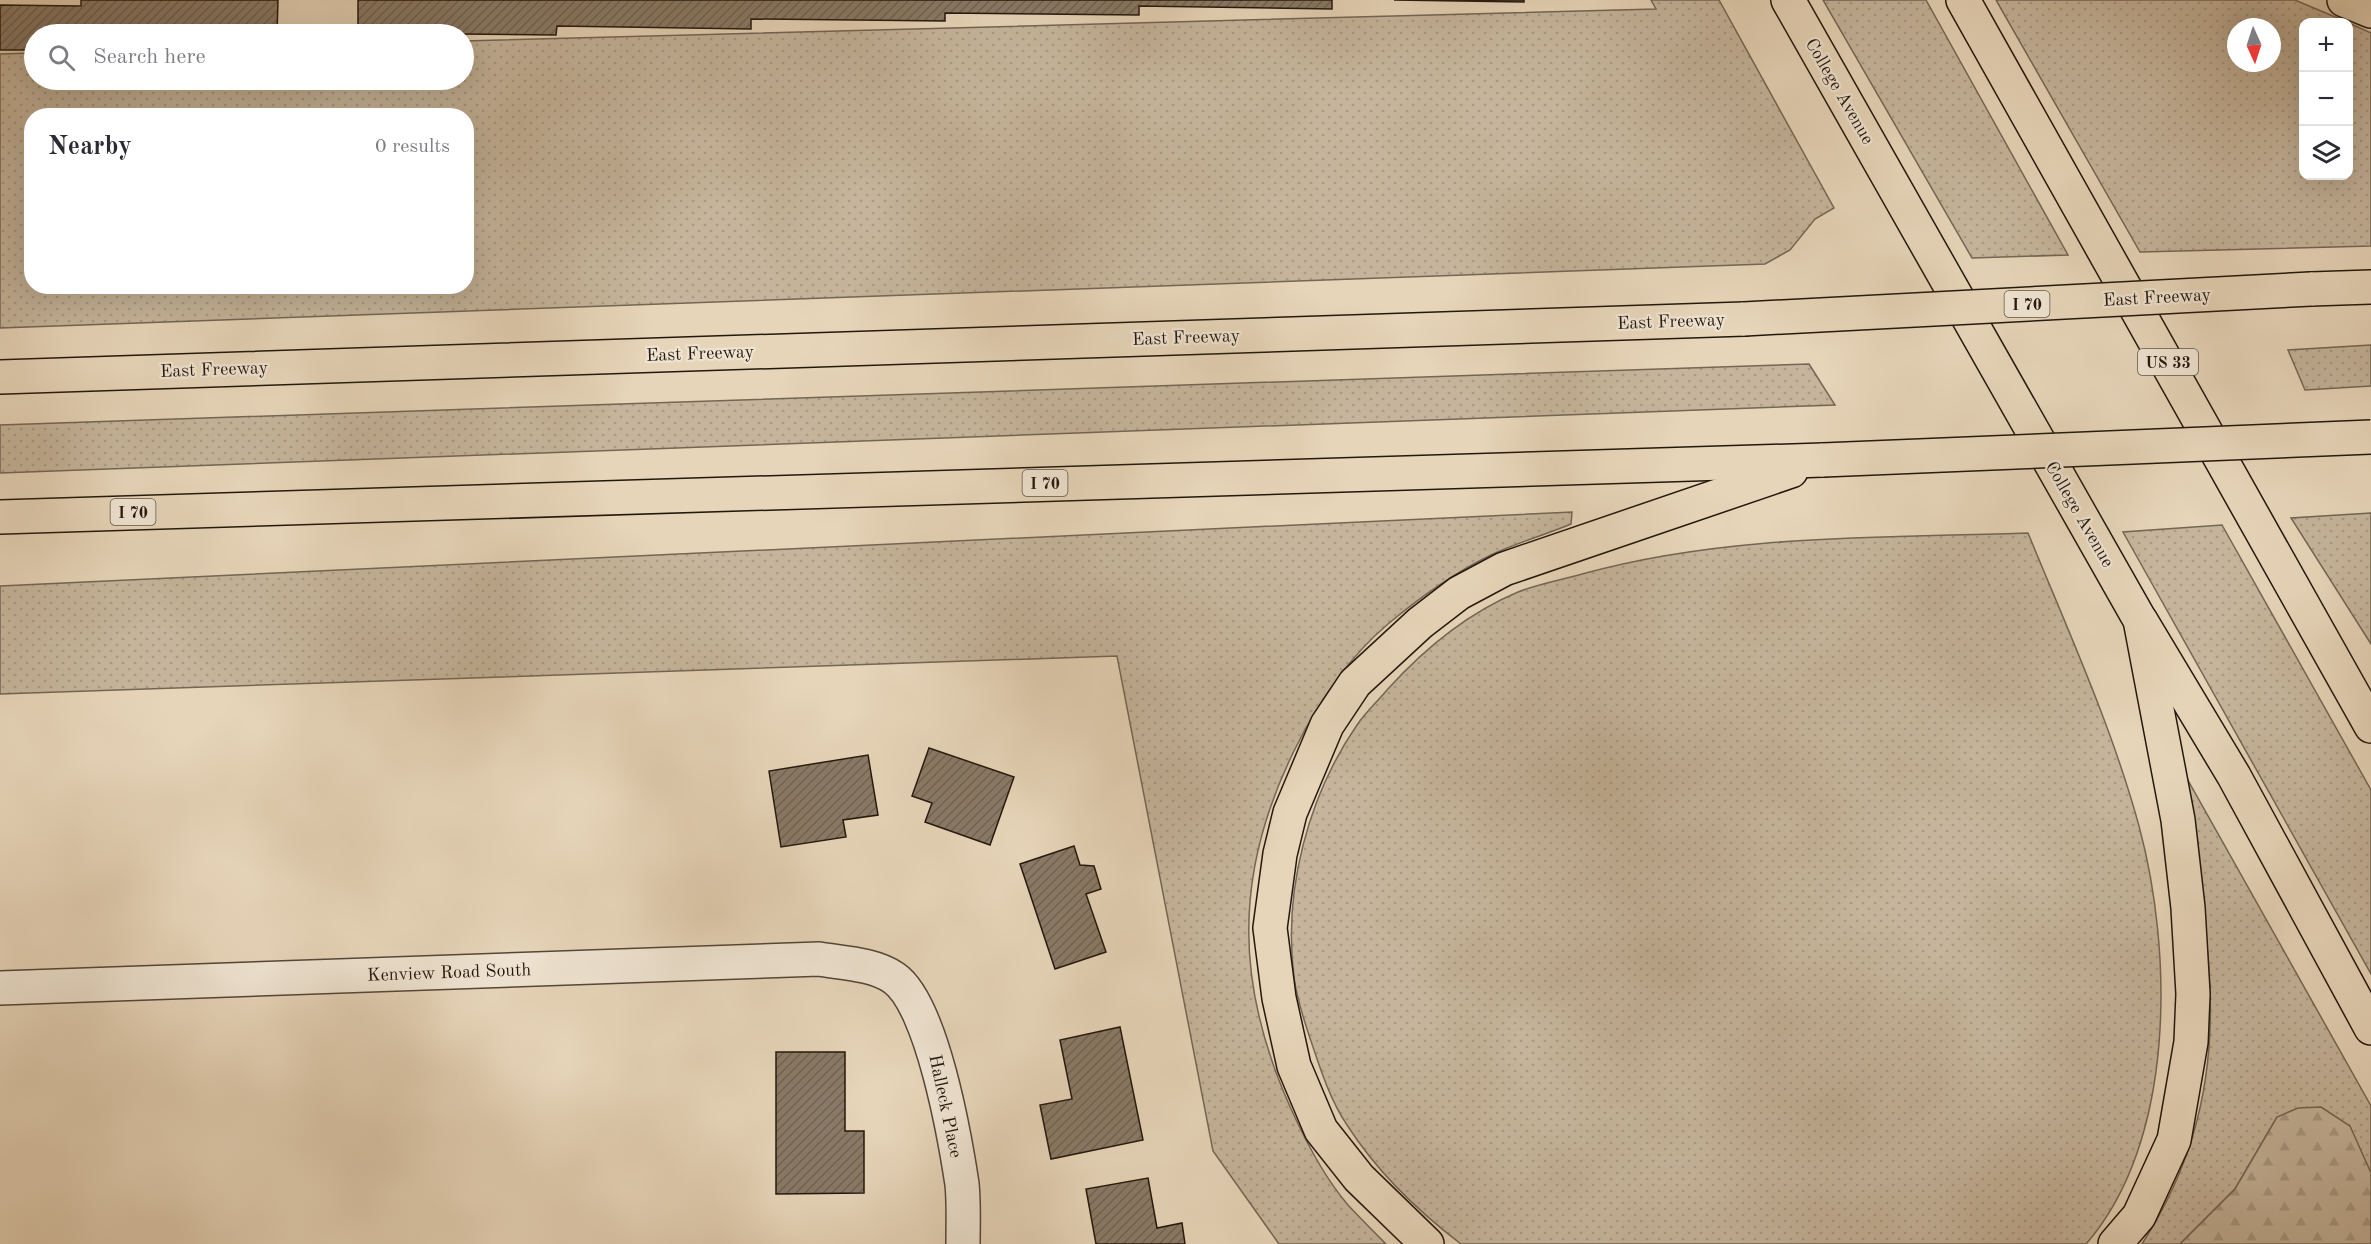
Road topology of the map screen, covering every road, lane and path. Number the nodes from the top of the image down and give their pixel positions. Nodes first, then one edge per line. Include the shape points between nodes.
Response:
1 (1788, 0) edge
2 (1963, 0) edge
3 (2344, 0) edge
4 (2371, 12) edge
5 (2371, 287) edge
6 (0, 376) edge
7 (2371, 437) edge
8 (1824, 460) junction
9 (0, 517) edge
10 (2140, 620) junction
11 (2371, 726) edge
12 (895, 978) joint
13 (0, 988) edge
14 (2371, 1028) edge
15 (963, 1244) edge
16 (1426, 1244) edge
17 (2115, 1244) edge

1 - 10 main road, College Avenue
2 - 11 main road, US 33
3 - 4 main road
5 - 6 main road, East Freeway / I 70, bridge via 1744,319
7 - 8 main road, I 70, bridge
8 - 9 main road, I 70
8 - 16 main road via 1504,568 1459,593 1420,623 1355,683 1327,725 1290,813 1280,854 1270,928 1279,998 1294,1066 1321,1130 1359,1178
10 - 14 main road, College Avenue via 2234,776
10 - 17 main road via 2178,820 2188,908 2193,1013 2174,1140 2139,1216
12 - 13 street, Kenview Road South via 859,965 819,959
12 - 15 street, Halleck Place via 919,1009 933,1046 962,1186

